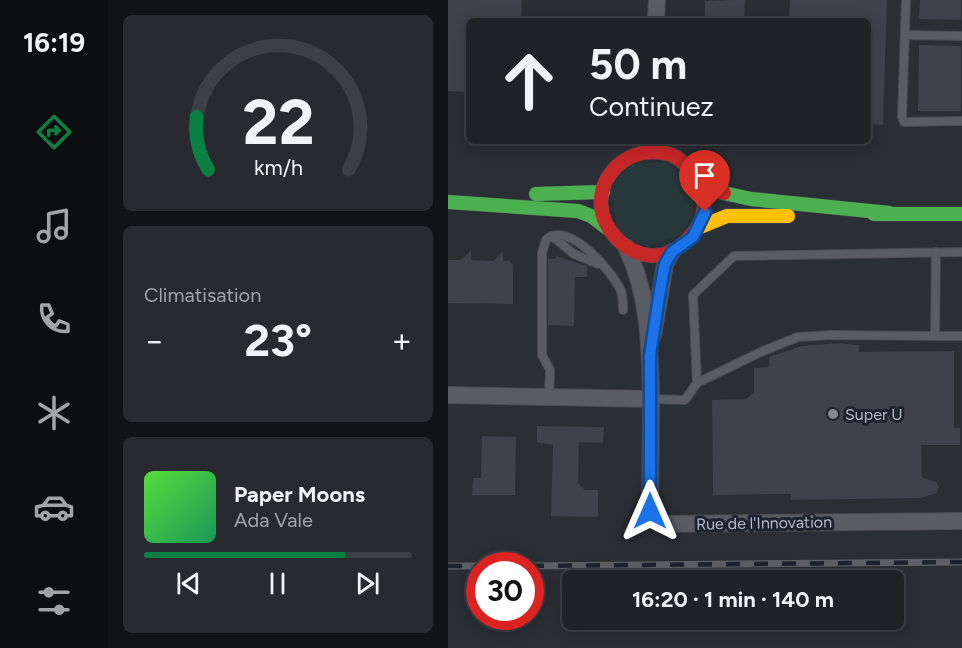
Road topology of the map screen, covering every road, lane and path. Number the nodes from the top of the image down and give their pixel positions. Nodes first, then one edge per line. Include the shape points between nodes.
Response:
1 (657, 0) edge
2 (906, 0) edge
3 (656, 18) edge
4 (905, 35) junction
5 (961, 36) edge
6 (961, 122) edge
7 (635, 144) edge
8 (669, 148) edge
9 (626, 159) junction
10 (700, 181) junction
11 (603, 192) junction
12 (451, 202) edge
13 (889, 213) junction
14 (961, 214) edge
15 (700, 227) junction
16 (607, 228) junction
17 (626, 248) junction
18 (672, 252) junction
19 (936, 252) junction
20 (961, 252) edge
21 (623, 310) dead end
22 (935, 336) junction
23 (961, 336) edge
24 (650, 355) junction
25 (697, 383) junction
26 (448, 395) edge
27 (549, 397) junction
28 (651, 399) junction
29 (961, 521) edge

1 - 3 street
2 - 4 lane
4 - 5 lane
4 - 6 lane via 904,122
7 - 9 street
8 - 9 main road
8 - 10 main road
9 - 11 main road via 607,179
10 - 13 main road via 738,197
10 - 15 main road via 705,212
11 - 12 main road via 519,194
11 - 16 main road via 601,204
12 - 16 main road via 577,211
13 - 14 main road
13 - 15 main road via 727,216
15 - 18 main road via 684,246
16 - 17 main road
17 - 18 main road via 649,255
17 - 24 street via 641,284
18 - 24 street via 665,264
19 - 20 lane
19 - 22 lane
19 - 25 lane via 734,256 693,295
21 - 27 lane via 620,291 601,265 574,254 552,236 546,240 542,253 542,355 550,370
22 - 23 lane
22 - 25 lane via 798,337
24 - 28 street
25 - 28 lane via 685,400
26 - 27 street
27 - 28 street
28 - 29 street, Rue de l'Innovation via 650,511 660,524

